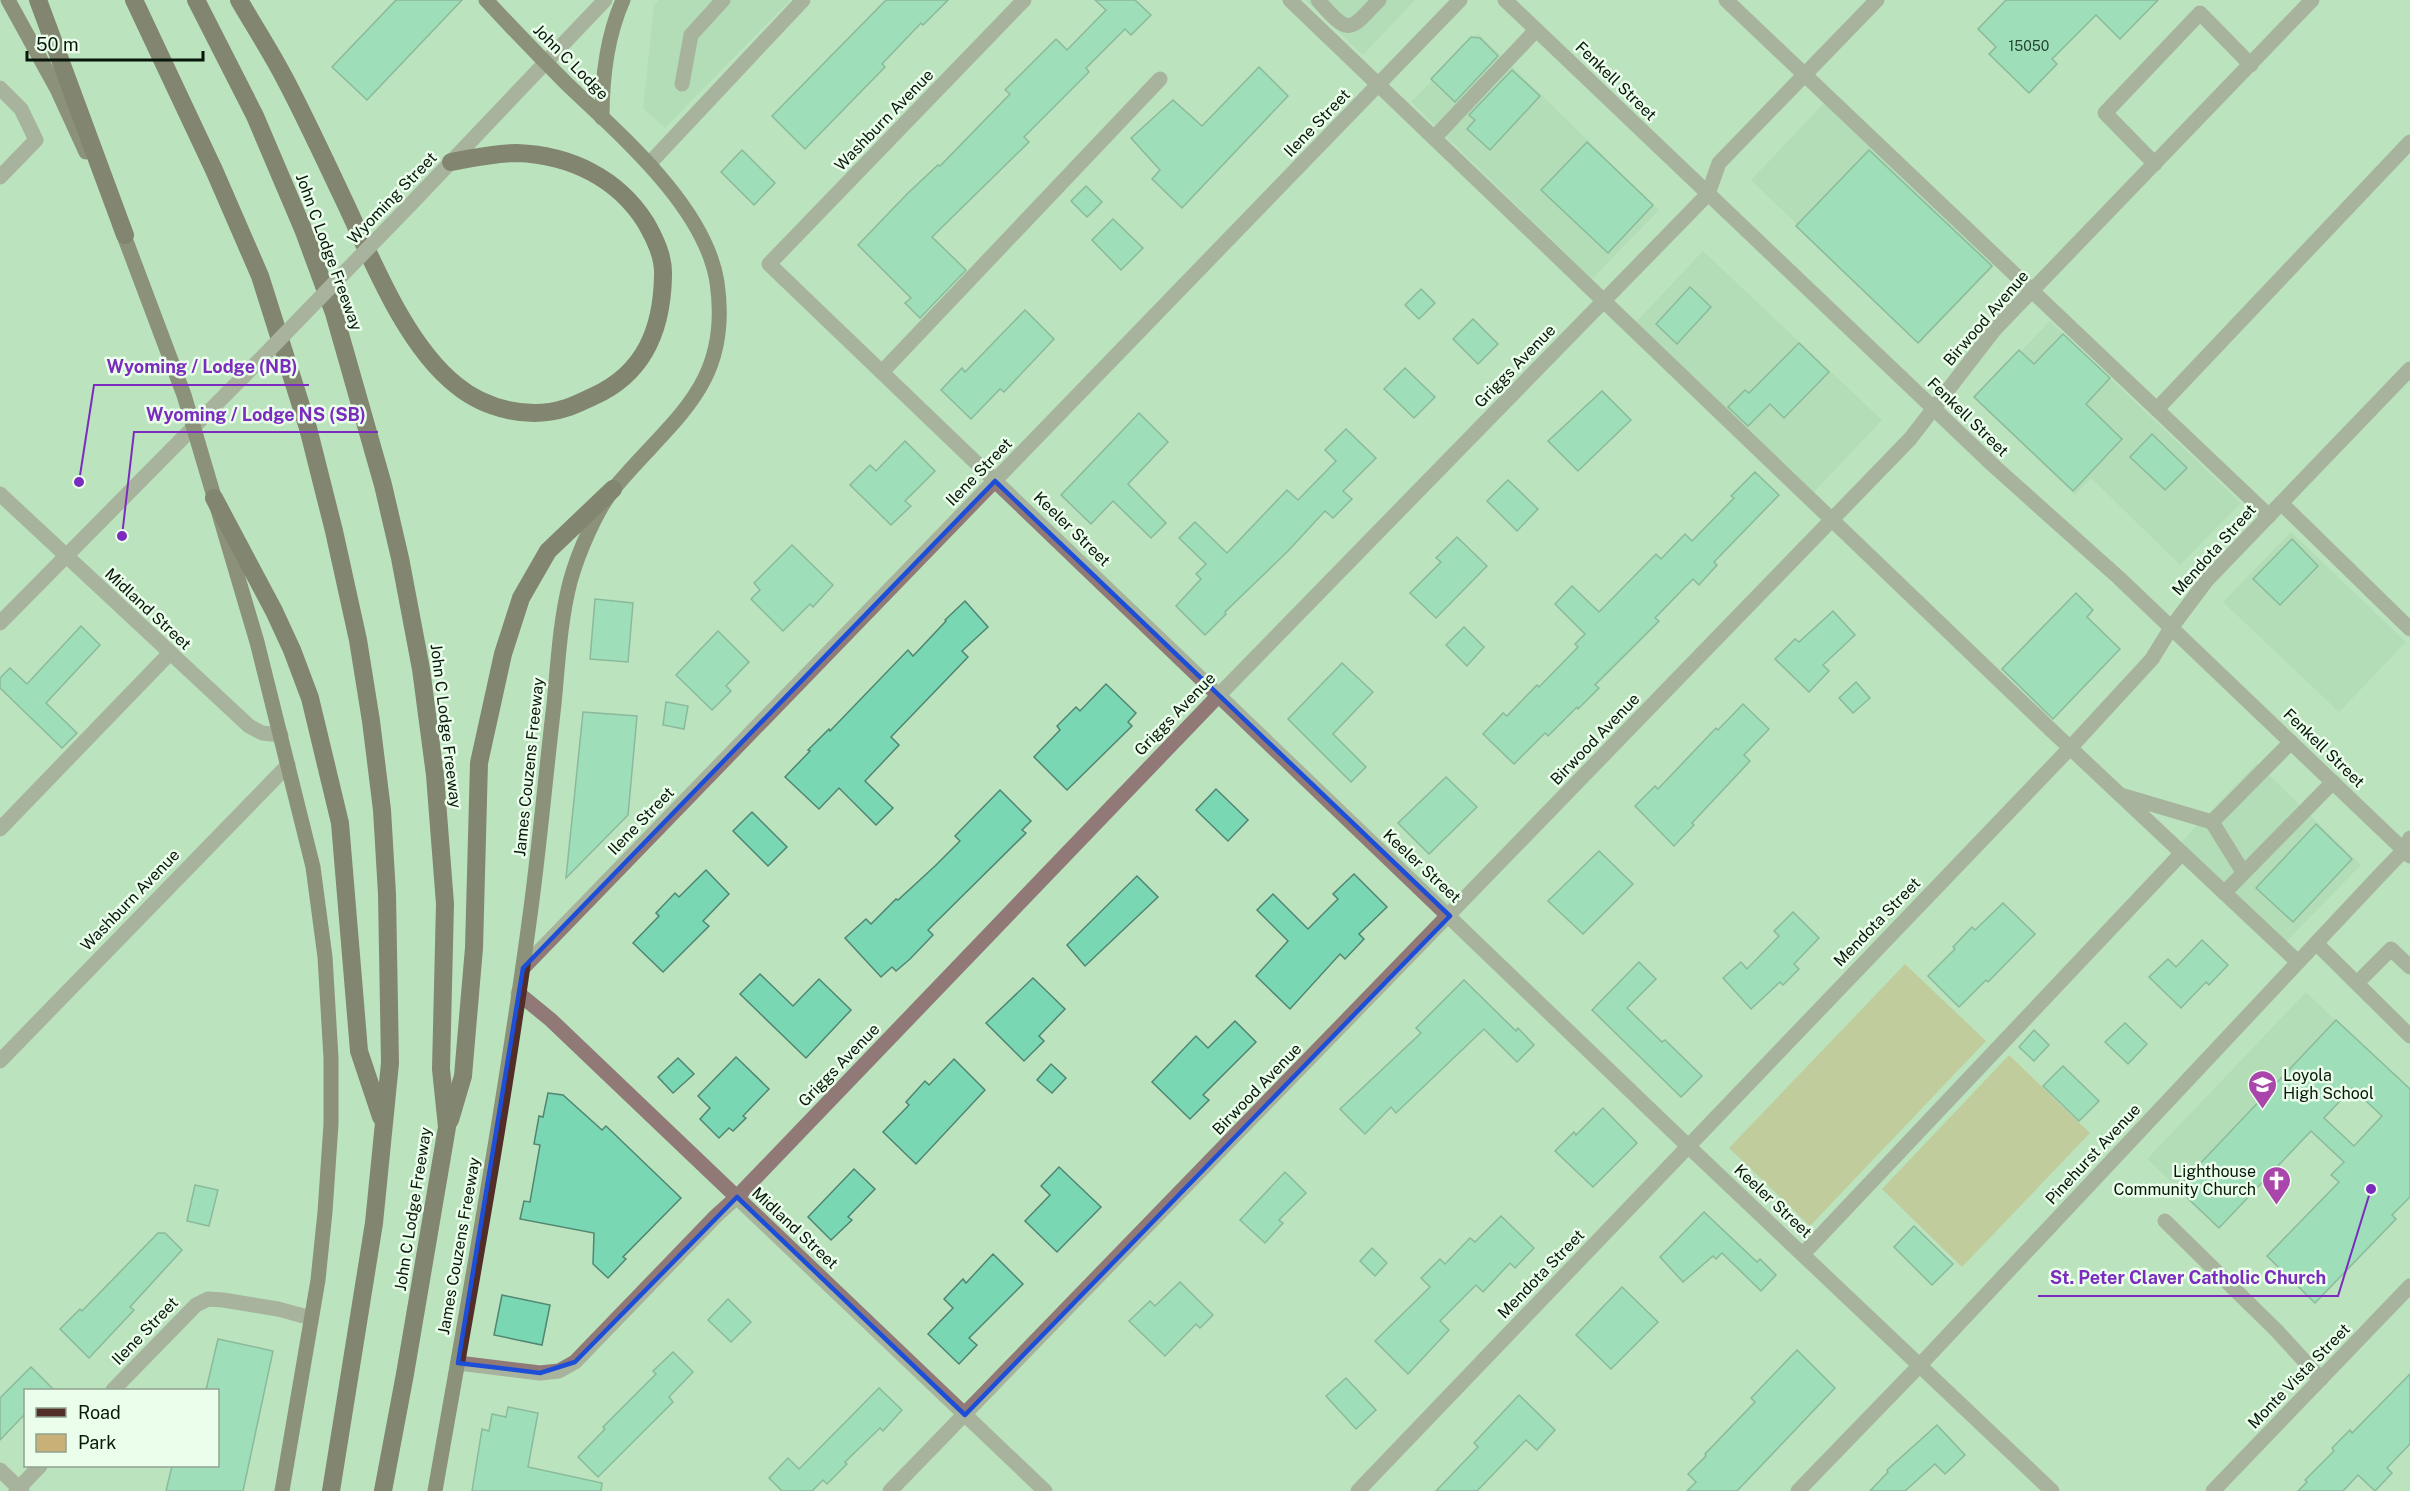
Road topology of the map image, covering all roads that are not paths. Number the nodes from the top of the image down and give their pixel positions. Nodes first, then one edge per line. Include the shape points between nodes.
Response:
1 (8, 0) edge
2 (38, 0) edge
3 (134, 0) edge
4 (196, 0) edge
5 (239, 0) edge
6 (486, 0) edge
7 (605, 0) edge
8 (623, 0) edge
9 (723, 0) edge
10 (803, 0) edge
11 (1024, 0) edge
12 (1290, 0) edge
13 (1318, 0) edge
14 (1379, 0) edge
15 (1460, 0) edge
16 (1505, 0) edge
17 (1726, 0) edge
18 (1877, 0) edge
19 (2312, 0) edge
20 (2201, 7) edge
21 (1536, 30) junction
22 (545, 62) junction
23 (2251, 65) junction
24 (1804, 75) junction
25 (1160, 79) dead end
26 (682, 84) dead end
27 (1379, 85) junction
28 (0, 88) edge
29 (604, 120) junction
30 (1434, 138) junction
31 (2410, 142) edge
32 (452, 162) junction
33 (649, 164) junction
34 (2155, 164) junction
35 (0, 177) edge
36 (1708, 194) junction
37 (125, 235) junction
38 (769, 264) joint
39 (2033, 290) junction
40 (1605, 300) junction
41 (2410, 369) edge
42 (882, 372) junction
43 (1933, 408) junction
44 (2157, 409) junction
45 (193, 428) junction
46 (995, 481) junction
47 (613, 489) junction
48 (0, 494) edge
49 (214, 498) junction
50 (2281, 503) junction
51 (2269, 516) junction
52 (1833, 519) junction
53 (66, 557) junction
54 (0, 624) edge
55 (2171, 628) junction
56 (2410, 629) edge
57 (170, 653) junction
58 (1218, 696) junction
59 (280, 735) junction
60 (2291, 742) junction
61 (2070, 748) junction
62 (288, 765) junction
63 (2333, 782) junction
64 (2121, 795) junction
65 (2212, 822) junction
66 (0, 829) edge
67 (2408, 848) edge
68 (2182, 853) junction
69 (2243, 872) junction
70 (2224, 892) junction
71 (1449, 916) junction
72 (2316, 944) junction
73 (2298, 962) junction
74 (2410, 967) edge
75 (523, 968) junction
76 (2357, 984) junction
77 (518, 993) junction
78 (2410, 1036) edge
79 (0, 1061) edge
80 (383, 1121) junction
81 (447, 1127) junction
82 (1688, 1146) junction
83 (737, 1197) junction
84 (2165, 1221) dead end
85 (1803, 1254) junction
86 (2410, 1287) edge
87 (311, 1318) junction
88 (458, 1363) junction
89 (1920, 1365) junction
90 (2321, 1379) junction
91 (114, 1389) edge
92 (965, 1415) junction
93 (39, 1467) edge
94 (0, 1470) edge
95 (19, 1490) edge
96 (282, 1491) edge
97 (331, 1491) edge
98 (383, 1491) edge
99 (435, 1491) edge
100 (890, 1491) edge
101 (1045, 1491) edge
102 (1358, 1491) edge
103 (1798, 1491) edge
104 (2052, 1491) edge
105 (2213, 1491) edge

1 - 37 main road via 58,91
2 - 37 highway
3 - 80 highway via 260,276 308,428 334,531 358,640 382,810 390,1063
4 - 81 highway, John C Lodge Freeway via 255,116 303,229 363,413 400,558 435,774 445,904 441,1069
5 - 32 highway via 285,79 400,315 429,357 455,385 504,410 538,413 566,409 628,375 649,346 663,292 664,265 637,210 595,172 567,161 516,153
6 - 22 main road, John C Lodge
7 - 22 street, Wyoming Street
8 - 29 main road via 615,18 602,89
9 - 26 street via 691,35
10 - 33 street
11 - 38 street, Washburn Avenue
12 - 27 street
13 - 14 street via 1349,27
15 - 27 street, Ilene Street
16 - 21 street, Fenkell Street
17 - 24 street
18 - 24 street, Griggs Avenue
19 - 23 street, Birwood Avenue
20 - 23 street
20 - 34 street via 2105,113
21 - 30 street
21 - 36 street, Fenkell Street
22 - 29 main road, John C Lodge
22 - 32 street, Wyoming Street
23 - 34 street, Birwood Avenue
24 - 36 street, Griggs Avenue via 1719,163
24 - 39 street
25 - 42 street
27 - 30 street
27 - 46 street, Ilene Street
28 - 35 street via 21,109 36,140
29 - 33 main road, James Couzens Freeway
30 - 40 street
31 - 44 street
32 - 45 street, Wyoming Street, bridge
33 - 47 main road, James Couzens Freeway via 700,232 716,277 718,325 710,366 688,408
34 - 39 street, Birwood Avenue
36 - 40 street, Griggs Avenue
36 - 43 street, Fenkell Street
37 - 45 main road
38 - 42 street, Keeler Street
39 - 43 street, Birwood Avenue via 1995,329
39 - 44 street
40 - 52 street
40 - 58 street, Griggs Avenue
41 - 50 street, Mendota Street
42 - 46 street, Keeler Street
43 - 52 street, Birwood Avenue via 1910,439
43 - 55 street, Fenkell Street
44 - 51 street
45 - 49 main road
45 - 53 street, Wyoming Street
46 - 58 street, Keeler Street
46 - 75 street, Ilene Street
47 - 75 main road, James Couzens Freeway via 585,540 570,582
47 - 81 highway via 548,551 521,597 503,654 479,763 474,948 463,1077
48 - 53 street, Midland Street
49 - 59 main road
49 - 80 highway via 274,611 310,698 340,823 359,1051
50 - 51 street, Mendota Street
50 - 56 street
51 - 55 street, Mendota Street via 2207,580
52 - 61 street
52 - 71 street, Birwood Avenue
53 - 54 street, Wyoming Street
53 - 57 street, Midland Street
55 - 60 street, Fenkell Street
55 - 61 street, Mendota Street via 2152,659
57 - 59 street, Midland Street via 249,726 262,733
57 - 66 street
58 - 71 street, Keeler Street
58 - 83 street, Griggs Avenue
59 - 62 main road
60 - 63 street, Fenkell Street
60 - 65 street
61 - 64 street
61 - 82 street, Mendota Street
62 - 79 street, Washburn Avenue
62 - 87 main road via 313,867 325,957 331,1058 332,1124
63 - 67 street, Fenkell Street
63 - 69 street
64 - 65 street
64 - 68 street
65 - 69 street
67 - 72 street, Pinehurst Avenue
68 - 70 street
68 - 85 street
69 - 70 street
70 - 73 street
71 - 82 street, Keeler Street
71 - 92 street, Birwood Avenue
72 - 73 street, Pinehurst Avenue
72 - 76 street
73 - 89 street, Pinehurst Avenue
74 - 76 street via 2391,949
75 - 77 main road, James Couzens Freeway
76 - 78 street
77 - 83 street, Midland Street
77 - 88 main road, James Couzens Freeway
80 - 97 highway via 374,1223
81 - 98 highway, John C Lodge Freeway
82 - 85 street, Keeler Street
82 - 102 street, Mendota Street
83 - 88 street, Griggs Avenue via 575,1362 559,1371 540,1373
83 - 92 street, Midland Street
84 - 90 street
85 - 89 street, Keeler Street
86 - 90 street, Monte Vista Street
87 - 91 street, Ilene Street via 208,1299 196,1305
87 - 96 main road
88 - 99 main road, James Couzens Freeway
89 - 103 street, Pinehurst Avenue
89 - 104 street, Keeler Street
90 - 105 street, Monte Vista Street
92 - 100 street, Birwood Avenue
92 - 101 street, Midland Street
93 - 95 street
94 - 95 street

